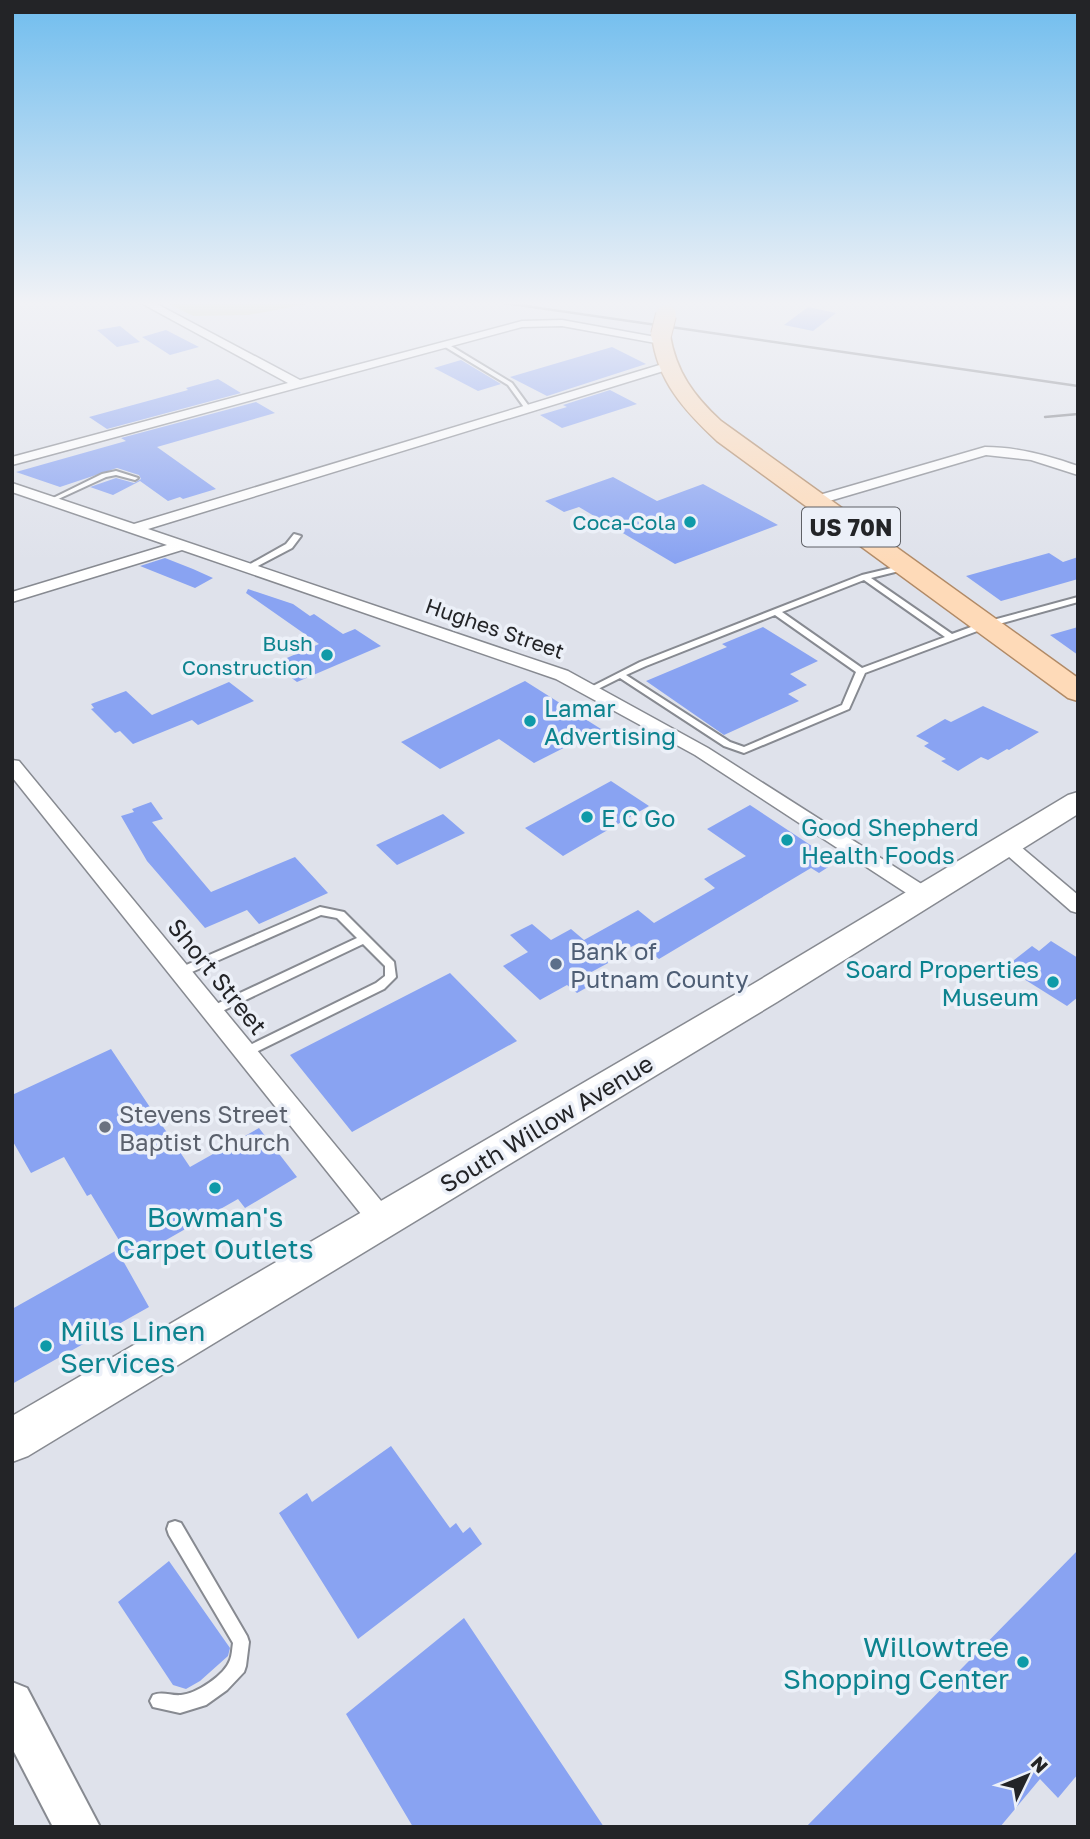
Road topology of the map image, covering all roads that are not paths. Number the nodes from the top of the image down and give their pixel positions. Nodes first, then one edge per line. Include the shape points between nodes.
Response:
1 (281, 389) edge
2 (513, 389) edge
3 (594, 389) edge
4 (680, 389) edge
5 (528, 409) junction
6 (12, 461) edge
7 (1078, 471) edge
8 (135, 478) dead end
9 (12, 487) edge
10 (52, 500) junction
11 (814, 500) junction
12 (135, 528) junction
13 (297, 536) dead end
14 (182, 545) junction
15 (249, 567) junction
16 (905, 567) junction
17 (865, 577) junction
18 (12, 597) edge
19 (1078, 599) edge
20 (776, 612) junction
21 (985, 625) junction
22 (952, 638) junction
23 (861, 671) junction
24 (620, 675) junction
25 (591, 689) junction
26 (1078, 692) edge
27 (12, 765) edge
28 (1078, 801) edge
29 (1007, 845) junction
30 (924, 895) junction
31 (1078, 906) edge
32 (364, 939) junction
33 (181, 972) junction
34 (212, 1011) junction
35 (246, 1052) junction
36 (382, 1221) junction
37 (12, 1441) edge
38 (175, 1529) dead end
39 (159, 1701) dead end
40 (12, 1703) edge
41 (77, 1827) edge

1 - 6 street
2 - 5 lane
3 - 5 street
4 - 11 main road, US 70N via 691,407 725,436
5 - 12 street
7 - 11 street via 1035,455 985,451
8 - 10 lane via 104,475
9 - 10 street, Hughes Street
10 - 12 street, Hughes Street
11 - 16 main road, US 70N
12 - 14 street, Hughes Street
13 - 15 lane via 289,546
14 - 15 street, Hughes Street
14 - 18 street
15 - 25 street, Hughes Street
16 - 17 lane
16 - 21 main road, US 70N
17 - 20 lane
17 - 22 lane
19 - 21 lane
20 - 23 lane
20 - 24 lane
21 - 22 lane
21 - 26 main road, US 70N
22 - 23 lane
23 - 24 lane via 846,707 744,750 727,744
24 - 25 lane
25 - 30 street, Hughes Street via 681,737
27 - 33 street, Short Street
28 - 29 main road, South Willow Avenue
29 - 30 main road, South Willow Avenue
29 - 31 street
30 - 36 main road, South Willow Avenue
32 - 33 lane via 340,915 320,911
32 - 34 lane
32 - 35 lane via 390,965 391,977
33 - 34 street, Short Street
34 - 35 street, Short Street
35 - 36 street, Short Street
36 - 37 main road, South Willow Avenue
38 - 39 lane via 241,1642 238,1666 200,1699 180,1704
40 - 41 street

